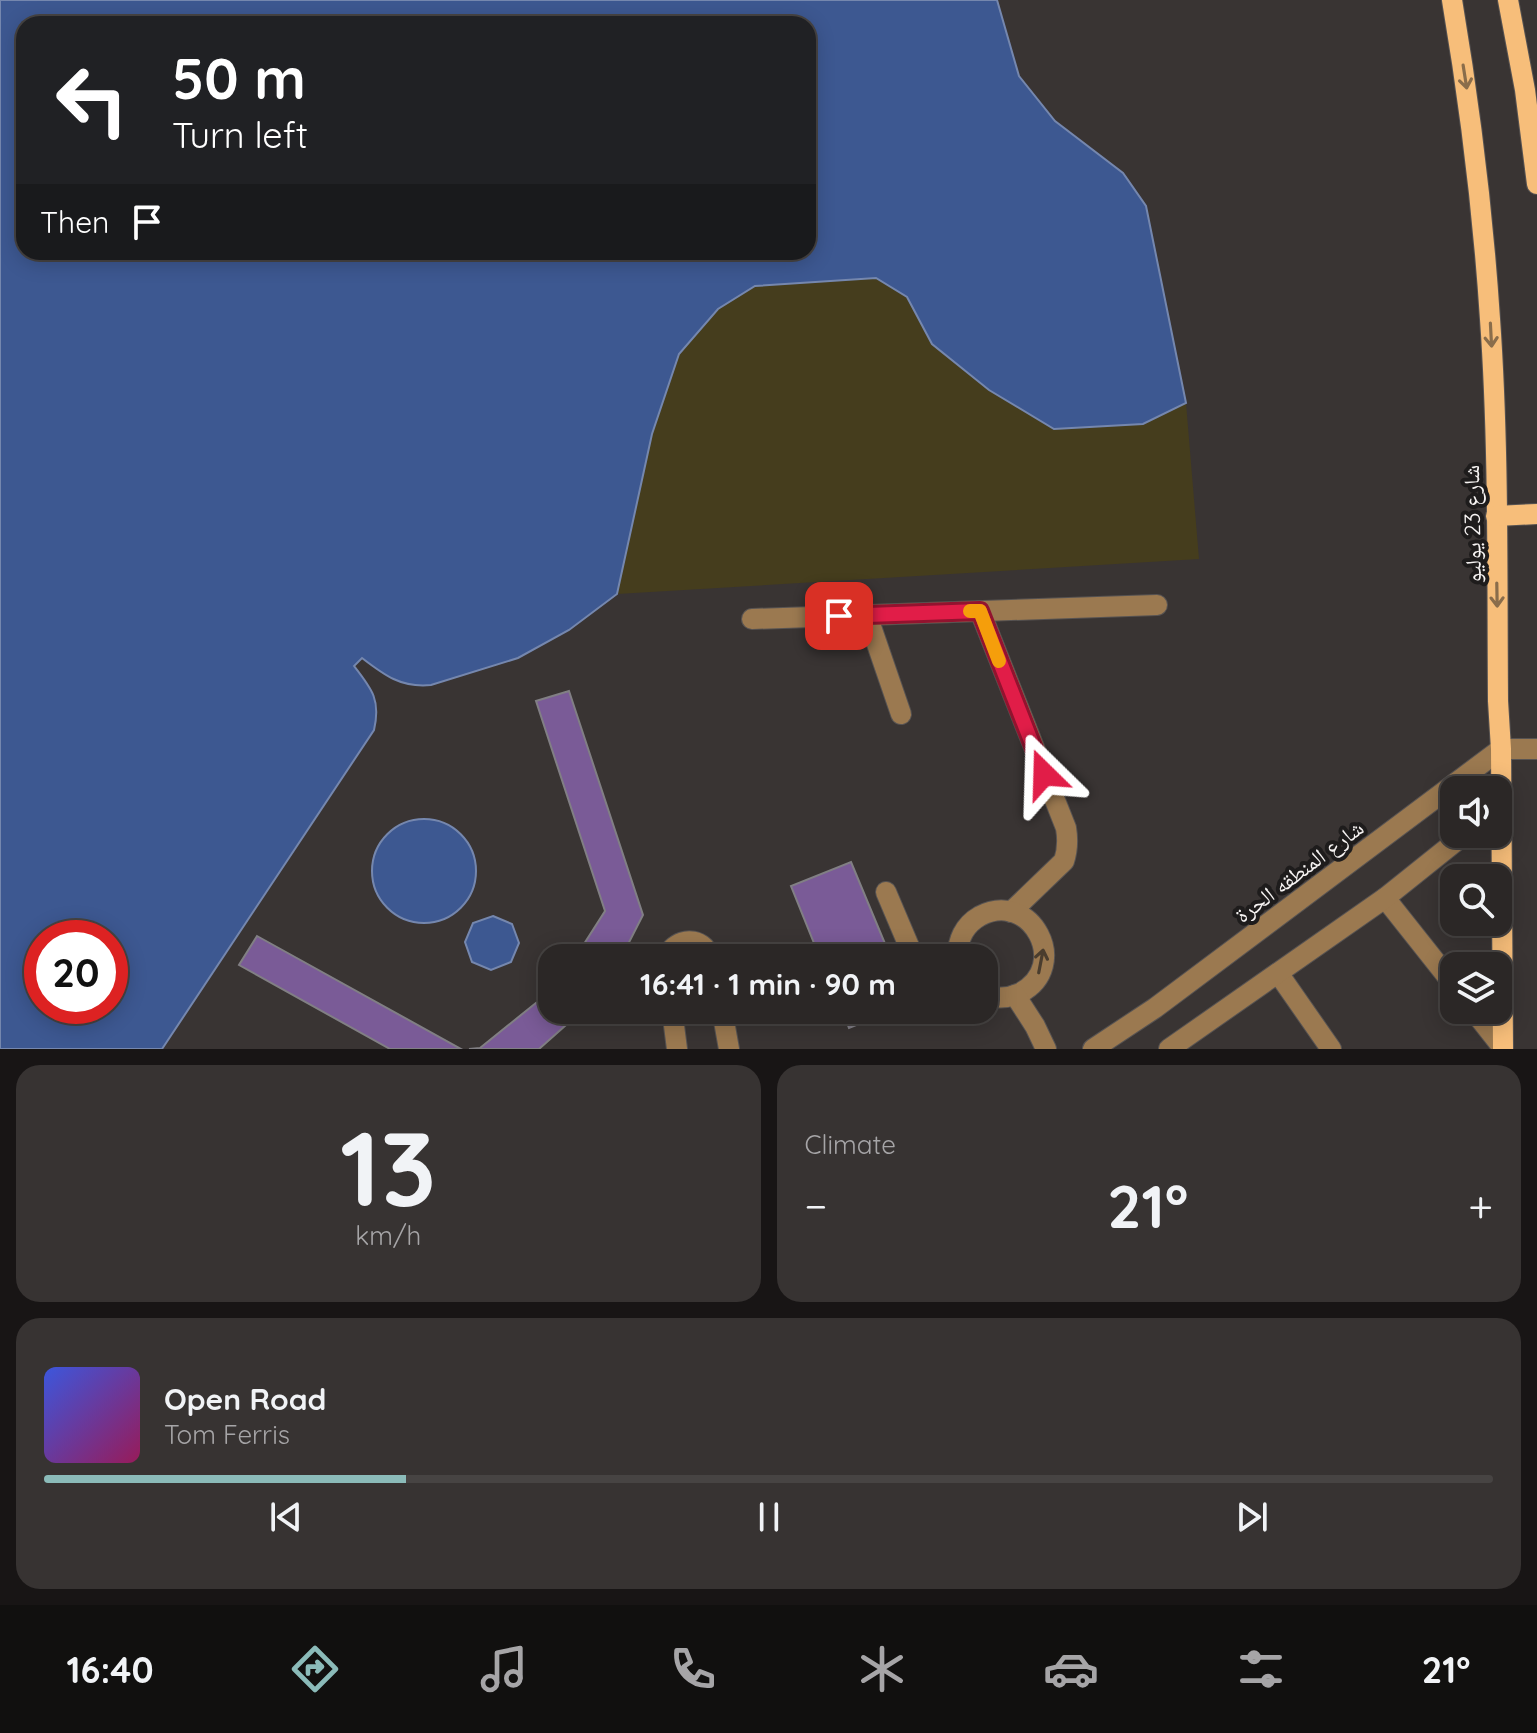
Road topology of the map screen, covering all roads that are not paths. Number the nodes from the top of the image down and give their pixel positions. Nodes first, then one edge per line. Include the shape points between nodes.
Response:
1 (1452, 0) edge
2 (1508, 0) edge
3 (1537, 184) edge
4 (1537, 514) edge
5 (1496, 516) junction
6 (1157, 605) dead end
7 (980, 611) junction
8 (867, 615) junction
9 (752, 619) dead end
10 (901, 714) dead end
11 (1501, 749) junction
12 (1537, 749) edge
13 (1500, 776) edge
14 (1448, 848) edge
15 (1500, 848) edge
16 (886, 892) dead end
17 (1385, 898) junction
18 (1011, 912) junction
19 (678, 944) edge
20 (699, 944) edge
21 (908, 944) edge
22 (958, 944) edge
23 (1440, 967) edge
24 (1278, 973) junction
25 (1015, 995) junction
26 (998, 996) edge
27 (674, 1024) edge
28 (725, 1024) edge
29 (1484, 1024) edge
30 (1503, 1048) edge
31 (677, 1049) edge
32 (729, 1049) edge
33 (1046, 1049) edge
34 (1093, 1049) edge
35 (1169, 1049) edge
36 (1331, 1049) edge

1 -> 5 main road, شارع 23 يوليو via 1484,229
2 - 3 main road
4 - 5 main road
5 -> 11 main road, شارع 23 يوليو
6 - 7 lane
7 - 8 lane
7 - 18 lane via 1068,839 1064,861
8 - 9 lane
8 - 10 lane
11 - 12 lane
11 - 13 main road, شارع 23 يوليو
11 - 34 lane, شارع المنطقه الحرة via 1180,990
14 - 17 lane
15 - 30 main road, شارع 23 يوليو
16 - 21 lane
17 - 23 lane
17 - 24 lane
18 - 22 lane via 976,919
25 -> 18 lane via 1035,981 1044,946 1032,924
19 - 20 lane
24 - 35 lane
24 - 36 lane
25 - 26 lane
25 - 33 lane
27 - 31 lane
28 - 32 lane
29 - 30 lane

